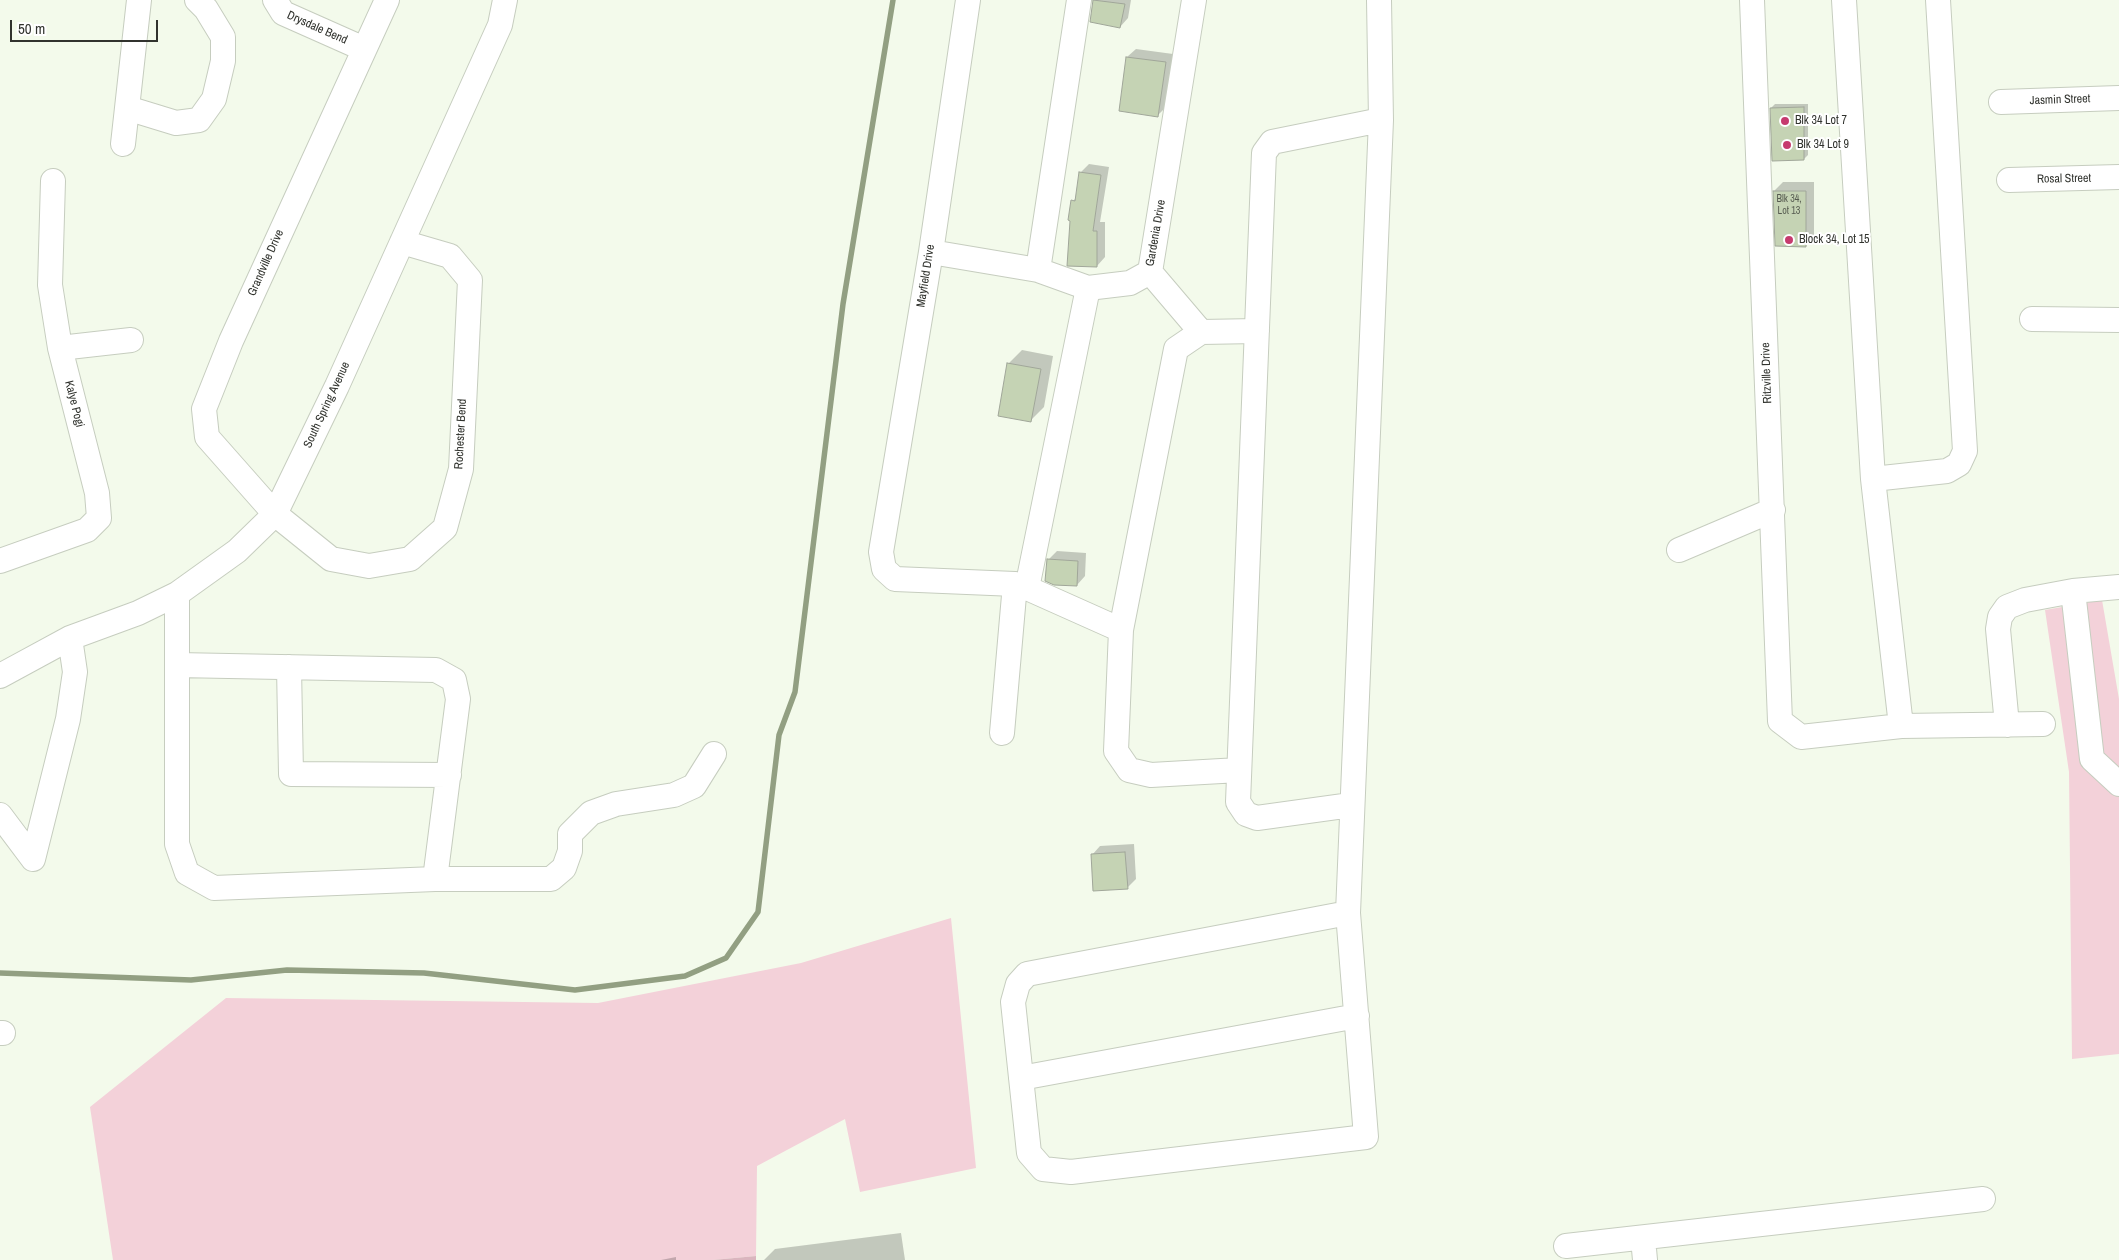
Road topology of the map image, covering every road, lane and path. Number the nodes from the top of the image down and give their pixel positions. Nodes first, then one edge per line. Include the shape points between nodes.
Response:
1 (139, 0) edge
2 (197, 0) edge
3 (275, 0) edge
4 (387, 0) edge
5 (505, 0) edge
6 (968, 0) edge
7 (1079, 0) edge
8 (1194, 0) edge
9 (1379, 0) edge
10 (1752, 0) edge
11 (1844, 0) edge
12 (1938, 0) edge
13 (364, 49) junction
14 (2119, 98) edge
15 (2001, 102) dead end
16 (127, 108) junction
17 (1381, 120) junction
18 (123, 144) dead end
19 (2119, 178) edge
20 (2008, 180) dead end
21 (53, 181) dead end
22 (402, 242) junction
23 (931, 252) junction
24 (1038, 270) junction
25 (1150, 272) junction
26 (1088, 288) junction
27 (2032, 319) dead end
28 (2119, 320) edge
29 (1257, 331) junction
30 (1201, 332) junction
31 (131, 340) dead end
32 (60, 348) junction
33 (1873, 479) junction
34 (1773, 510) junction
35 (275, 514) junction
36 (1679, 550) dead end
37 (0, 561) edge
38 (1021, 586) junction
39 (2119, 586) edge
40 (2073, 591) junction
41 (177, 594) junction
42 (1121, 630) junction
43 (70, 638) junction
44 (177, 665) junction
45 (289, 668) junction
46 (0, 676) edge
47 (2007, 724) junction
48 (2043, 724) dead end
49 (1901, 726) junction
50 (1002, 733) dead end
51 (714, 754) dead end
52 (1239, 770) junction
53 (449, 775) junction
54 (2119, 784) edge
55 (1351, 805) junction
56 (0, 815) edge
57 (435, 879) junction
58 (1348, 913) junction
59 (1357, 1016) junction
60 (1021, 1078) junction
61 (1983, 1198) dead end
62 (1566, 1246) dead end
63 (1644, 1249) edge

1 - 16 street
2 - 16 street via 223,37 223,61 214,99 199,120 176,123
3 - 13 street, Drysdale Bend via 283,14
4 - 13 street, Grandville Drive
5 - 22 street, South Spring Avenue via 500,25
6 - 23 street, Mayfield Drive
7 - 24 street
8 - 25 street, Gardenia Drive
9 - 17 street
10 - 34 street, Ritzville Drive
11 - 33 street
12 - 33 street via 1965,451 1959,464 1947,471
13 - 35 street, Grandville Drive via 231,341 204,409 207,437
14 - 15 street, Jasmin Street
16 - 18 street
17 - 29 street via 1272,142 1264,153
17 - 55 street
19 - 20 street, Rosal Street
21 - 32 street, Kalye Pogi via 50,285
22 - 35 street, South Spring Avenue
22 - 35 street, Rochester Bend via 450,256 470,280 461,469 445,528 410,559 369,566 331,559
23 - 24 street, Gardenia Drive
23 - 38 street, Mayfield Drive via 881,552 884,569 895,579
24 - 26 street, Gardenia Drive
25 - 26 street, Gardenia Drive via 1130,283
25 - 30 street
26 - 38 street
27 - 28 street
29 - 30 street
29 - 52 street
30 - 42 street via 1176,349
31 - 32 street
32 - 37 street, Kalye Pogi via 97,493 99,518 87,530
33 - 49 street
34 - 36 street
34 - 49 street, Ritzville Drive via 1780,721 1801,737
35 - 41 street, South Spring Avenue via 237,551
38 - 42 street
38 - 50 street
39 - 40 street
40 - 47 street via 2025,600 2007,607 2000,617 1998,629
40 - 54 street via 2092,759
41 - 43 street, South Spring Avenue via 138,613
41 - 44 street
42 - 52 street via 1116,751 1129,770 1151,775
43 - 46 street, South Spring Avenue
43 - 56 street via 75,672 68,719 33,858
44 - 45 street
44 - 57 street via 177,844 187,873 214,888
45 - 53 street via 436,670 454,680 458,699
45 - 53 street via 291,774
47 - 48 street
47 - 49 street
51 - 57 street via 694,786 674,795 616,804 591,813 570,834 570,851 564,868 552,879
52 - 55 street via 1238,802 1246,814 1257,818
53 - 57 street
55 - 58 street
58 - 59 street
58 - 60 street via 1027,974 1018,984 1013,1002
59 - 60 street
59 - 60 street via 1366,1137 1072,1172 1044,1169 1028,1153
61 - 63 street
62 - 63 street

